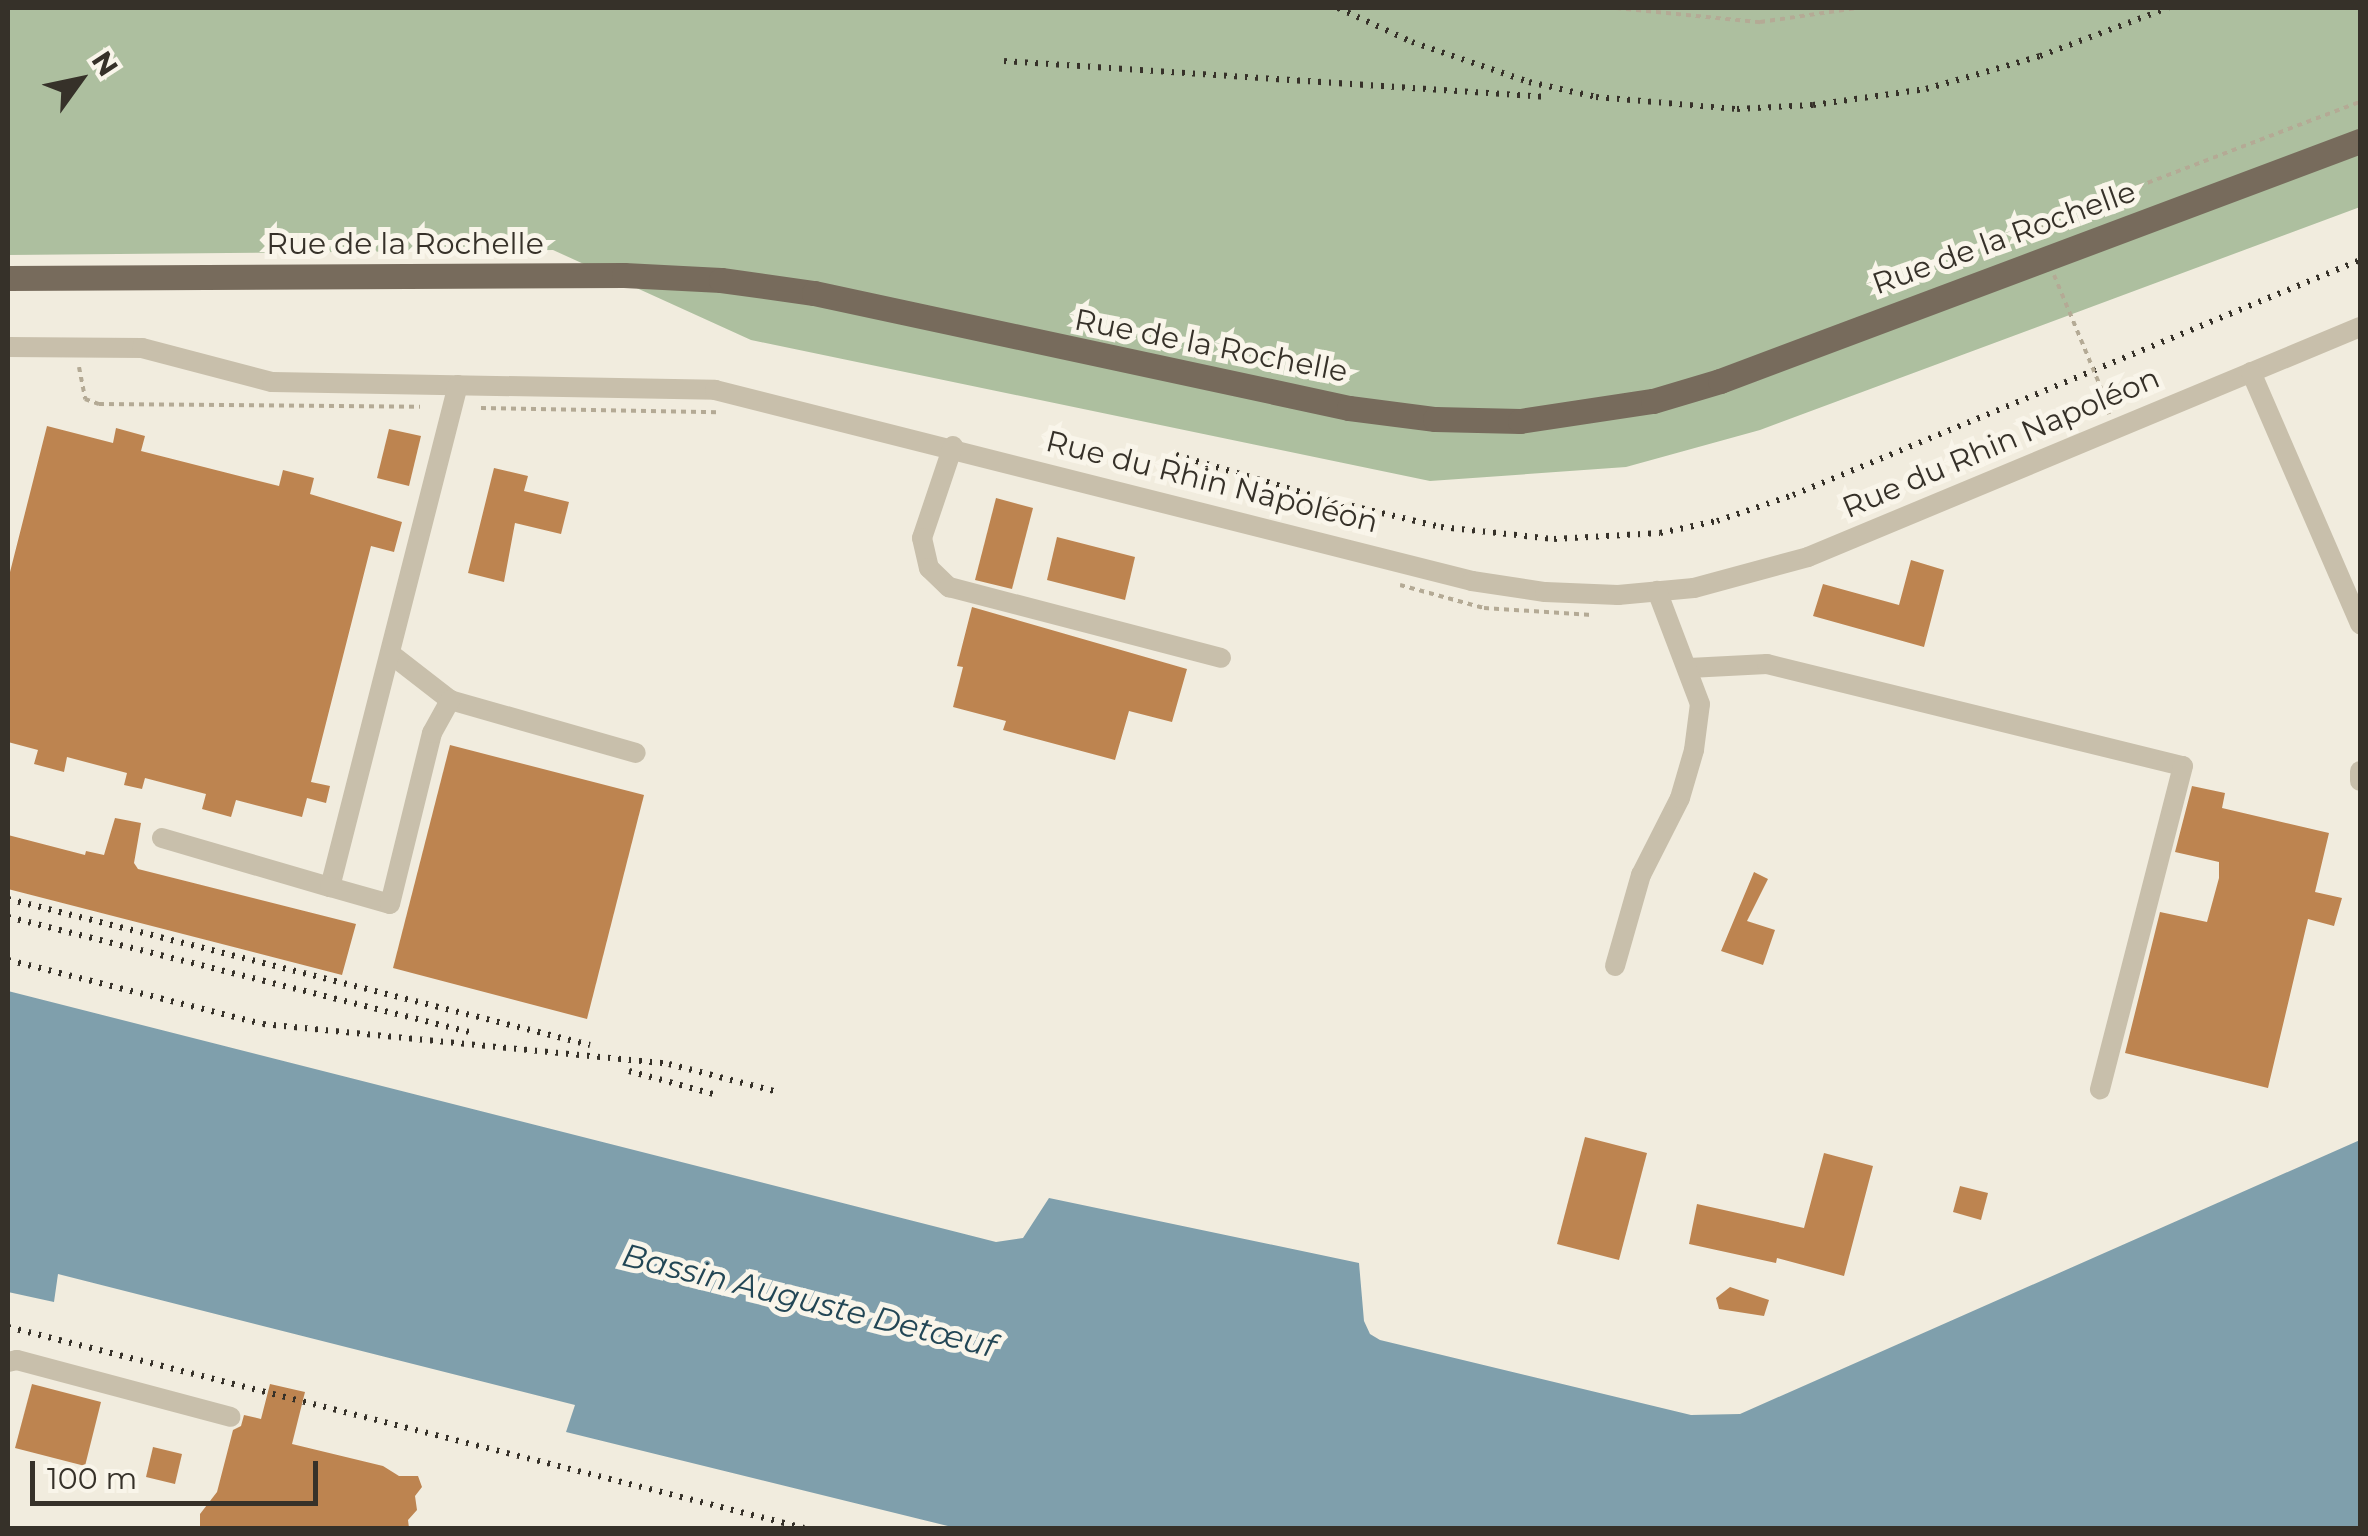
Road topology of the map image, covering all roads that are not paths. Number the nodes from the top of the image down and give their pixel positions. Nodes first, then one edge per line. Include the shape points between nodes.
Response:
1 (2360, 142) edge
2 (8, 278) edge
3 (2360, 326) edge
4 (8, 347) edge
5 (2251, 372) junction
6 (458, 385) junction
7 (952, 446) junction
8 (1658, 591) junction
9 (2360, 624) edge
10 (392, 655) junction
11 (1221, 658) dead end
12 (1689, 668) junction
13 (450, 700) junction
14 (636, 754) dead end
15 (2360, 771) edge
16 (2360, 780) edge
17 (162, 838) dead end
18 (330, 887) junction
19 (1615, 966) dead end
20 (2100, 1090) dead end
21 (8, 1362) edge
22 (231, 1416) dead end

1 - 2 main road, Rue de la Rochelle via 1720,381 1653,401 1520,422 1349,408 814,293 720,280
3 - 5 street, Rue du Rhin Napoléon
4 - 6 street, Rue du Rhin Napoléon via 142,348 272,382
5 - 8 street, Rue du Rhin Napoléon via 1808,557 1748,577
5 - 9 street
6 - 7 street, Rue du Rhin Napoléon via 715,390
6 - 10 street
7 - 8 street, Rue du Rhin Napoléon via 1472,580 1545,592
7 - 11 street via 922,538 929,568 948,588
8 - 12 street
10 - 13 street
10 - 18 street
12 - 19 street via 1700,704 1694,750 1680,798 1641,876
12 - 20 street via 1767,664 2183,766
13 - 14 street
13 - 18 street via 432,733 390,904
15 - 16 street
17 - 18 street
21 - 22 street

